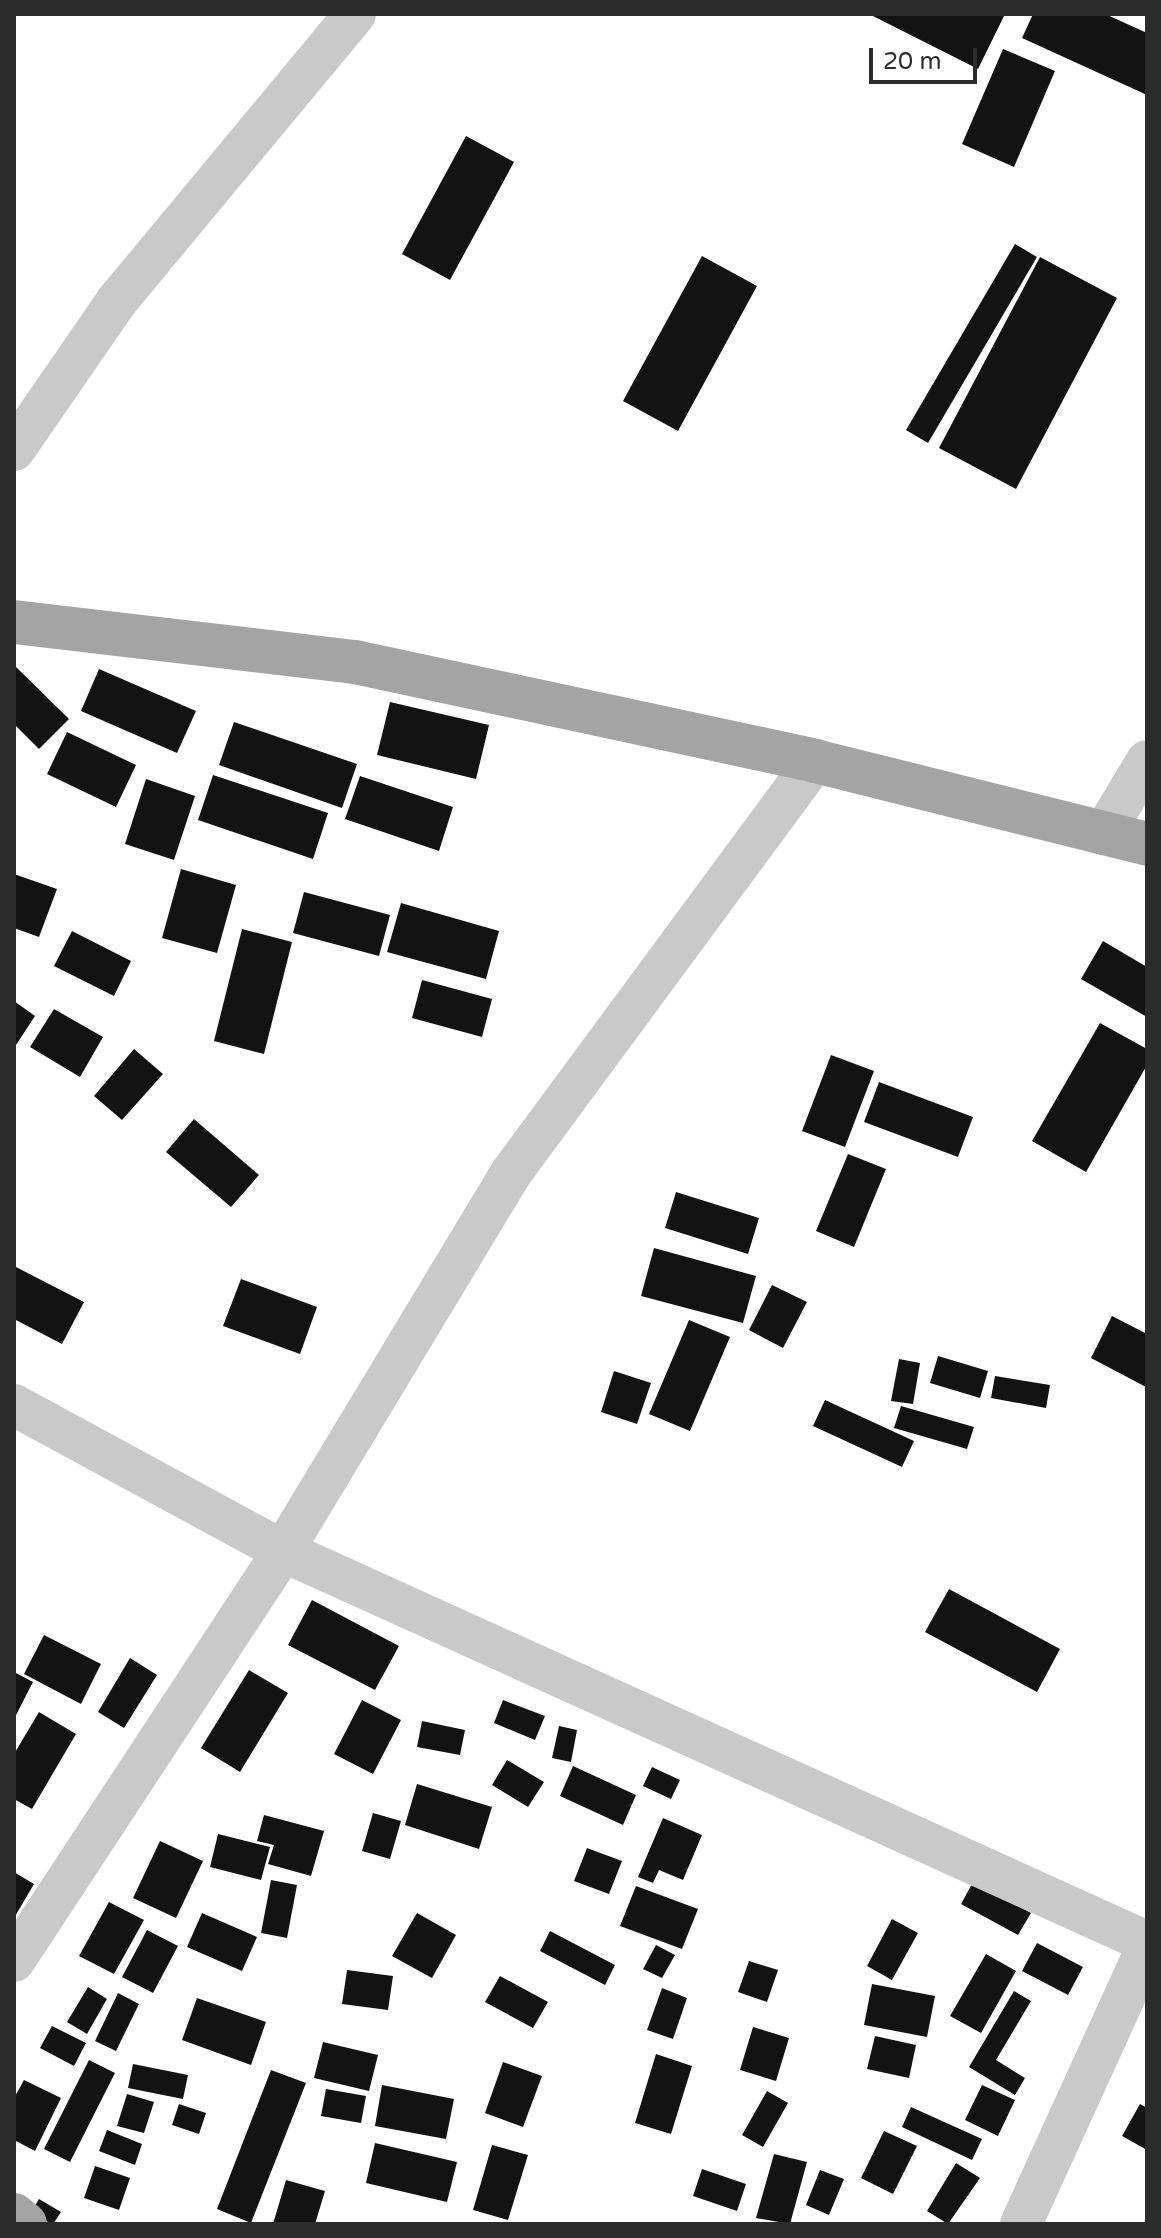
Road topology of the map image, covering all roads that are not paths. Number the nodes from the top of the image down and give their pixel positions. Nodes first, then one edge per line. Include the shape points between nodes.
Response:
1 (355, 14) edge
2 (14, 450) edge
3 (14, 622) edge
4 (815, 761) junction
5 (1147, 761) edge
6 (1103, 834) junction
7 (1147, 844) edge
8 (14, 1405) edge
9 (283, 1551) junction
10 (1147, 1942) edge
11 (1147, 1948) edge
12 (14, 1961) edge
13 (14, 2215) edge
14 (25, 2224) edge
15 (1021, 2224) edge

1 - 2 street via 116,302
3 - 4 main road via 355,662
4 - 6 main road
4 - 9 street via 511,1173
5 - 6 street
6 - 7 main road
8 - 9 street
9 - 10 street
9 - 12 street
11 - 15 street
13 - 14 main road

